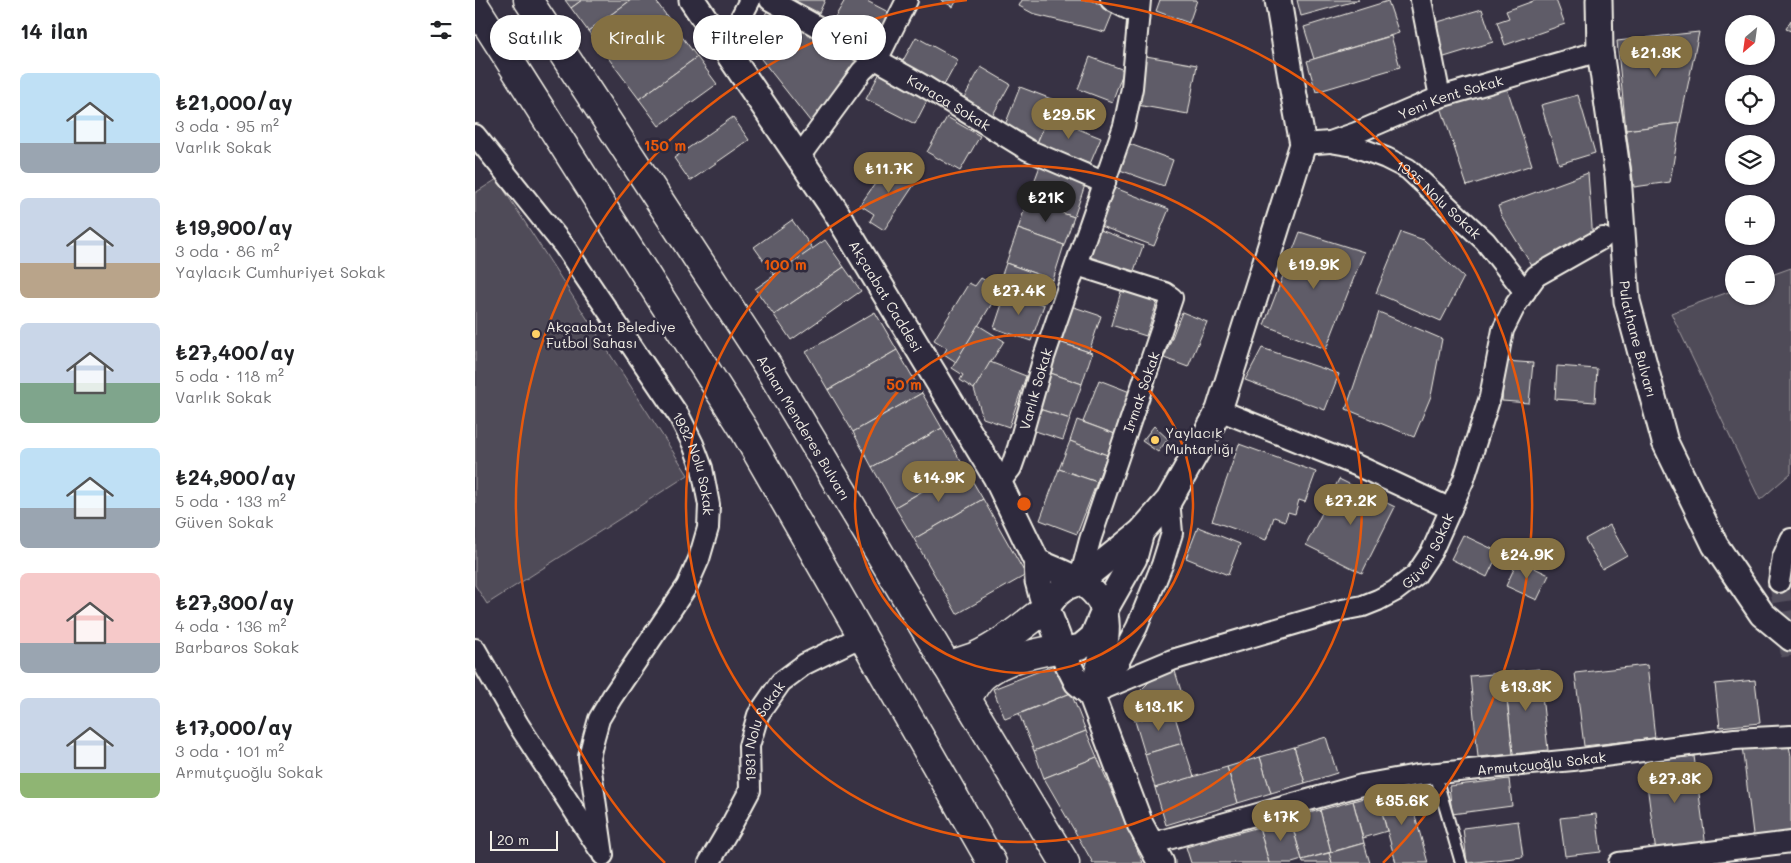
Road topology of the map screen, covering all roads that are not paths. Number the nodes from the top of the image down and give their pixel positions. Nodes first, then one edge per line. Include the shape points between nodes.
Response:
1 (527, 0) edge
2 (692, 0) edge
3 (750, 0) edge
4 (770, 0) edge
5 (907, 0) edge
6 (1111, 0) edge
7 (1278, 0) edge
8 (1421, 0) edge
9 (1599, 0) edge
10 (475, 6) edge
11 (1139, 7) edge
12 (702, 15) edge
13 (742, 15) edge
14 (812, 24) edge
15 (886, 42) edge
16 (1600, 51) junction
17 (733, 60) edge
18 (874, 60) edge
19 (877, 60) edge
20 (1440, 97) junction
21 (475, 135) edge
22 (1330, 142) junction
23 (1303, 144) junction
24 (799, 157) junction
25 (1105, 183) junction
26 (1603, 238) dead end
27 (1077, 265) junction
28 (1525, 292) junction
29 (1219, 410) junction
30 (999, 483) junction
31 (1169, 500) junction
32 (1451, 508) junction
33 (1141, 532) junction
34 (1791, 539) edge
35 (1037, 562) junction
36 (1079, 582) junction
37 (1779, 582) tunnel mouth
38 (1046, 608) junction
39 (1104, 611) junction
40 (862, 636) junction
41 (1791, 638) edge
42 (475, 648) edge
43 (1061, 648) junction
44 (947, 666) junction
45 (1091, 694) junction
46 (967, 699) junction
47 (1791, 736) edge
48 (1435, 773) junction
49 (1791, 842) edge
50 (1156, 854) edge
51 (605, 859) edge
52 (709, 863) edge
53 (992, 863) edge
54 (1065, 863) edge
55 (1461, 863) edge
56 (1619, 863) edge

1 - 44 highway, Adnan Menderes Bulvarı via 764,360
2 - 12 street, Akçaabat Caddesi
3 - 13 street
4 - 14 street, Karaca Sokak
5 - 15 street
6 - 11 street
7 - 23 street
8 - 20 street
9 - 16 street, Pulathane Bulvarı
10 - 40 highway via 743,428
11 - 25 street, Varlık Sokak via 1132,88 1124,126
16 - 20 street, Yeni Kent Sokak
16 - 41 street, Pulathane Bulvarı via 1618,176 1627,301 1665,442 1715,545 1762,614
17 - 24 street, Akçaabat Caddesi
18 - 24 street via 862,71
19 - 25 street, Karaca Sokak via 1028,150
20 - 22 street, Yeni Kent Sokak
21 - 51 street, 1932 Nolu Sokak via 564,246 679,416 702,468 709,505 708,528 687,586 612,697 593,737 589,757
22 - 23 street, Yeni Kent Sokak
22 - 28 street, 1935 Nolu Sokak via 1354,146 1408,168 1485,241
23 - 29 street
24 - 30 street, Akçaabat Caddesi via 834,209
25 - 27 street, Varlık Sokak
26 - 28 street, Güven Sokak via 1536,276
27 - 30 street, Varlık Sokak via 1044,357 1011,468
27 - 36 street, Irmak Sokak via 1172,298 1090,540
28 - 32 street, Güven Sokak via 1503,330 1490,397 1464,479
29 - 31 street
29 - 32 street via 1356,465
30 - 35 street, Akçaabat Caddesi
31 - 33 street
31 - 45 street via 1172,532 1162,565 1137,627 1119,661
32 - 45 street, Güven Sokak via 1432,551 1416,575 1378,600 1172,660
33 - 36 street
33 - 39 street via 1134,558
34 - 37 street via 1783,557
35 - 36 street
35 - 38 street, Akçaabat Caddesi via 1038,581
36 - 38 street via 1057,594
36 - 39 street via 1092,591
38 - 43 street, Akçaabat Caddesi
38 - 44 highway via 991,648
39 - 43 street via 1098,629 1088,642 1072,649
39 - 45 street via 1107,634
40 - 52 street, 1931 Nolu Sokak via 805,664 781,682 758,715 749,746 749,790
40 - 53 highway
42 - 51 street via 518,724
43 - 45 street, Akçaabat Caddesi via 1077,682
43 - 46 highway via 1022,656 997,667 983,676
44 - 46 highway, Adnan Menderes Bulvarı
45 - 50 street, Akçaabat Caddesi via 1140,824
46 - 54 highway, Adnan Menderes Bulvarı
47 - 48 street, Armutçuoğlu Sokak via 1735,739 1573,760
48 - 50 street, Armutçuoğlu Sokak via 1362,785
48 - 55 lane
49 - 56 street

